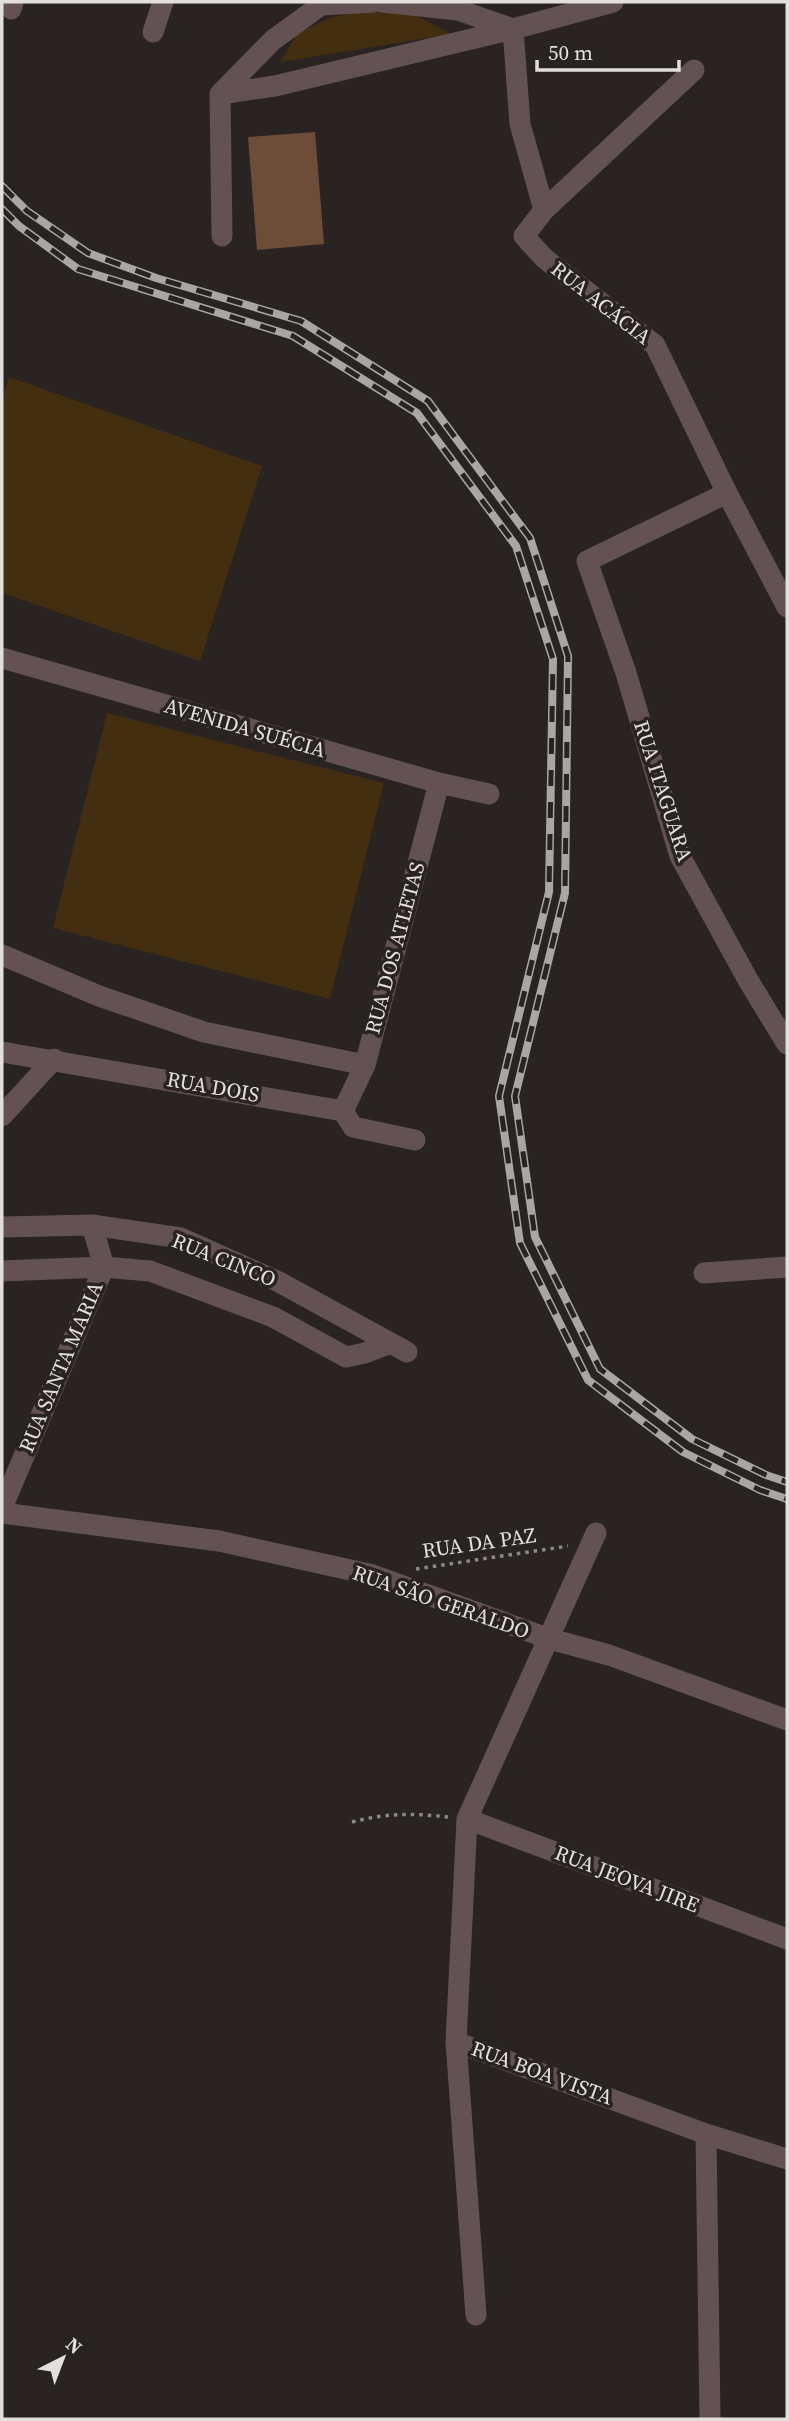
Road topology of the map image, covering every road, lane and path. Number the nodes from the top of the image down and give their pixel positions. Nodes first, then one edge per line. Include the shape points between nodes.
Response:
1 (163, 2) edge
2 (374, 2) edge
3 (382, 2) edge
4 (613, 2) edge
5 (513, 29) junction
6 (153, 32) dead end
7 (273, 40) junction
8 (694, 70) dead end
9 (275, 86) junction
10 (220, 94) junction
11 (544, 211) junction
12 (222, 236) dead end
13 (727, 493) junction
14 (787, 607) edge
15 (2, 658) edge
16 (439, 783) junction
17 (489, 794) dead end
18 (2, 955) edge
19 (787, 1044) edge
20 (2, 1052) edge
21 (54, 1059) junction
22 (365, 1065) junction
23 (343, 1111) junction
24 (2, 1116) edge
25 (415, 1140) dead end
26 (92, 1225) junction
27 (2, 1227) edge
28 (104, 1267) junction
29 (787, 1267) edge
30 (2, 1271) edge
31 (704, 1273) dead end
32 (2, 1511) edge
33 (593, 1538) joint
34 (414, 1569) dead end
35 (550, 1639) junction
36 (787, 1720) edge
37 (467, 1819) junction
38 (352, 1822) dead end
39 (787, 1939) edge
40 (456, 2042) junction
41 (706, 2134) junction
42 (787, 2159) edge
43 (476, 2315) dead end
44 (710, 2419) edge

1 - 6 street
2 - 7 street via 321,5
3 - 5 street via 458,10
4 - 5 street
5 - 9 street
5 - 11 street via 520,124
7 - 9 street via 267,69
7 - 10 street
8 - 11 street
9 - 10 street
10 - 12 street
11 - 13 street, RUA ACÁCIA via 524,236 544,258 655,345
13 - 14 street, RUA ACÁCIA
13 - 19 street, RUA ITAGUARA via 587,561 626,673 680,856
15 - 16 street, AVENIDA SUÉCIA
16 - 17 street, AVENIDA SUÉCIA
16 - 22 street, RUA DOS ATLETAS
18 - 22 street via 99,996 204,1032
20 - 21 street, RUA DOIS
21 - 23 street, RUA DOIS
21 - 24 street
22 - 23 street, RUA DOS ATLETAS
23 - 25 street, RUA DOIS via 353,1126
26 - 27 street, RUA CINCO
26 - 28 street, RUA SANTA MARIA
26 - 28 street, RUA CINCO via 181,1238 279,1282 399,1347 346,1357 273,1317 150,1271
28 - 30 street, RUA CINCO
28 - 32 street, RUA SANTA MARIA
29 - 31 street
32 - 35 street, RUA SÃO GERALDO via 219,1541 373,1575
33 - 34 path, RUA DA PAZ
33 - 35 street, RUA BOA VISTA
35 - 36 street, RUA SÃO GERALDO via 609,1655
35 - 37 street, RUA BOA VISTA
37 - 38 path via 409,1813
37 - 39 street, RUA JEOVA JIRE
37 - 40 street, RUA BOA VISTA
40 - 41 street, RUA BOA VISTA
40 - 43 street
41 - 42 street
41 - 44 street

